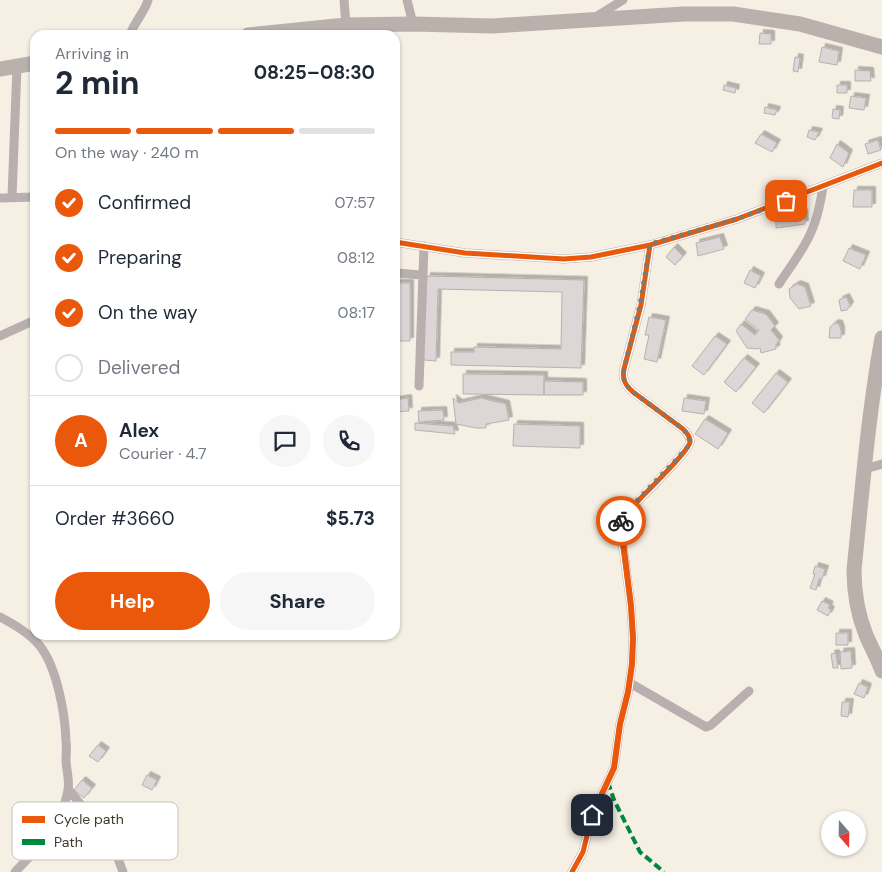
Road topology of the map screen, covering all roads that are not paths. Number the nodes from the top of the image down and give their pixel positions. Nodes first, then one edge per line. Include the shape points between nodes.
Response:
1 (148, 0) edge
2 (344, 0) edge
3 (407, 0) edge
4 (623, 0) edge
5 (593, 19) junction
6 (413, 24) junction
7 (346, 25) junction
8 (132, 30) edge
9 (297, 30) edge
10 (882, 47) edge
11 (30, 64) edge
12 (17, 66) junction
13 (0, 69) edge
14 (882, 163) edge
15 (823, 187) junction
16 (30, 196) edge
17 (12, 197) junction
18 (0, 198) edge
19 (400, 243) edge
20 (650, 244) junction
21 (424, 246) junction
22 (400, 273) edge
23 (422, 275) junction
24 (779, 284) dead end
25 (30, 322) edge
26 (0, 336) edge
27 (882, 338) edge
28 (420, 386) dead end
29 (882, 464) edge
30 (865, 469) junction
31 (0, 617) edge
32 (30, 636) edge
33 (34, 640) edge
34 (882, 672) edge
35 (630, 683) junction
36 (749, 691) dead end
37 (68, 789) junction
38 (65, 802) edge
39 (79, 802) edge
40 (26, 860) edge
41 (118, 860) edge
42 (15, 872) edge
43 (123, 872) edge
44 (572, 872) edge

1 - 8 street
2 - 7 street
3 - 6 street
4 - 5 street
5 - 6 main road via 492,26
5 - 10 main road via 733,14 800,24
6 - 7 main road
7 - 9 main road
11 - 12 main road
12 - 13 main road
12 - 17 street
14 - 15 street
15 - 20 street via 737,219
15 - 24 street via 809,237
16 - 17 street
17 - 18 street
19 - 21 street
20 - 21 street via 591,257 564,259 465,253
20 - 35 street via 624,381 633,392 683,429 690,441 624,515 620,525 633,630
21 - 23 street
22 - 23 street
23 - 28 street
25 - 26 street
27 - 30 main road
29 - 30 street
30 - 34 main road via 854,582 863,627
31 - 32 street
33 - 37 street via 53,672 62,707
35 - 36 street via 706,727
35 - 44 street via 614,768 592,815 583,852
37 - 38 street
37 - 39 street
40 - 42 street
41 - 43 street

